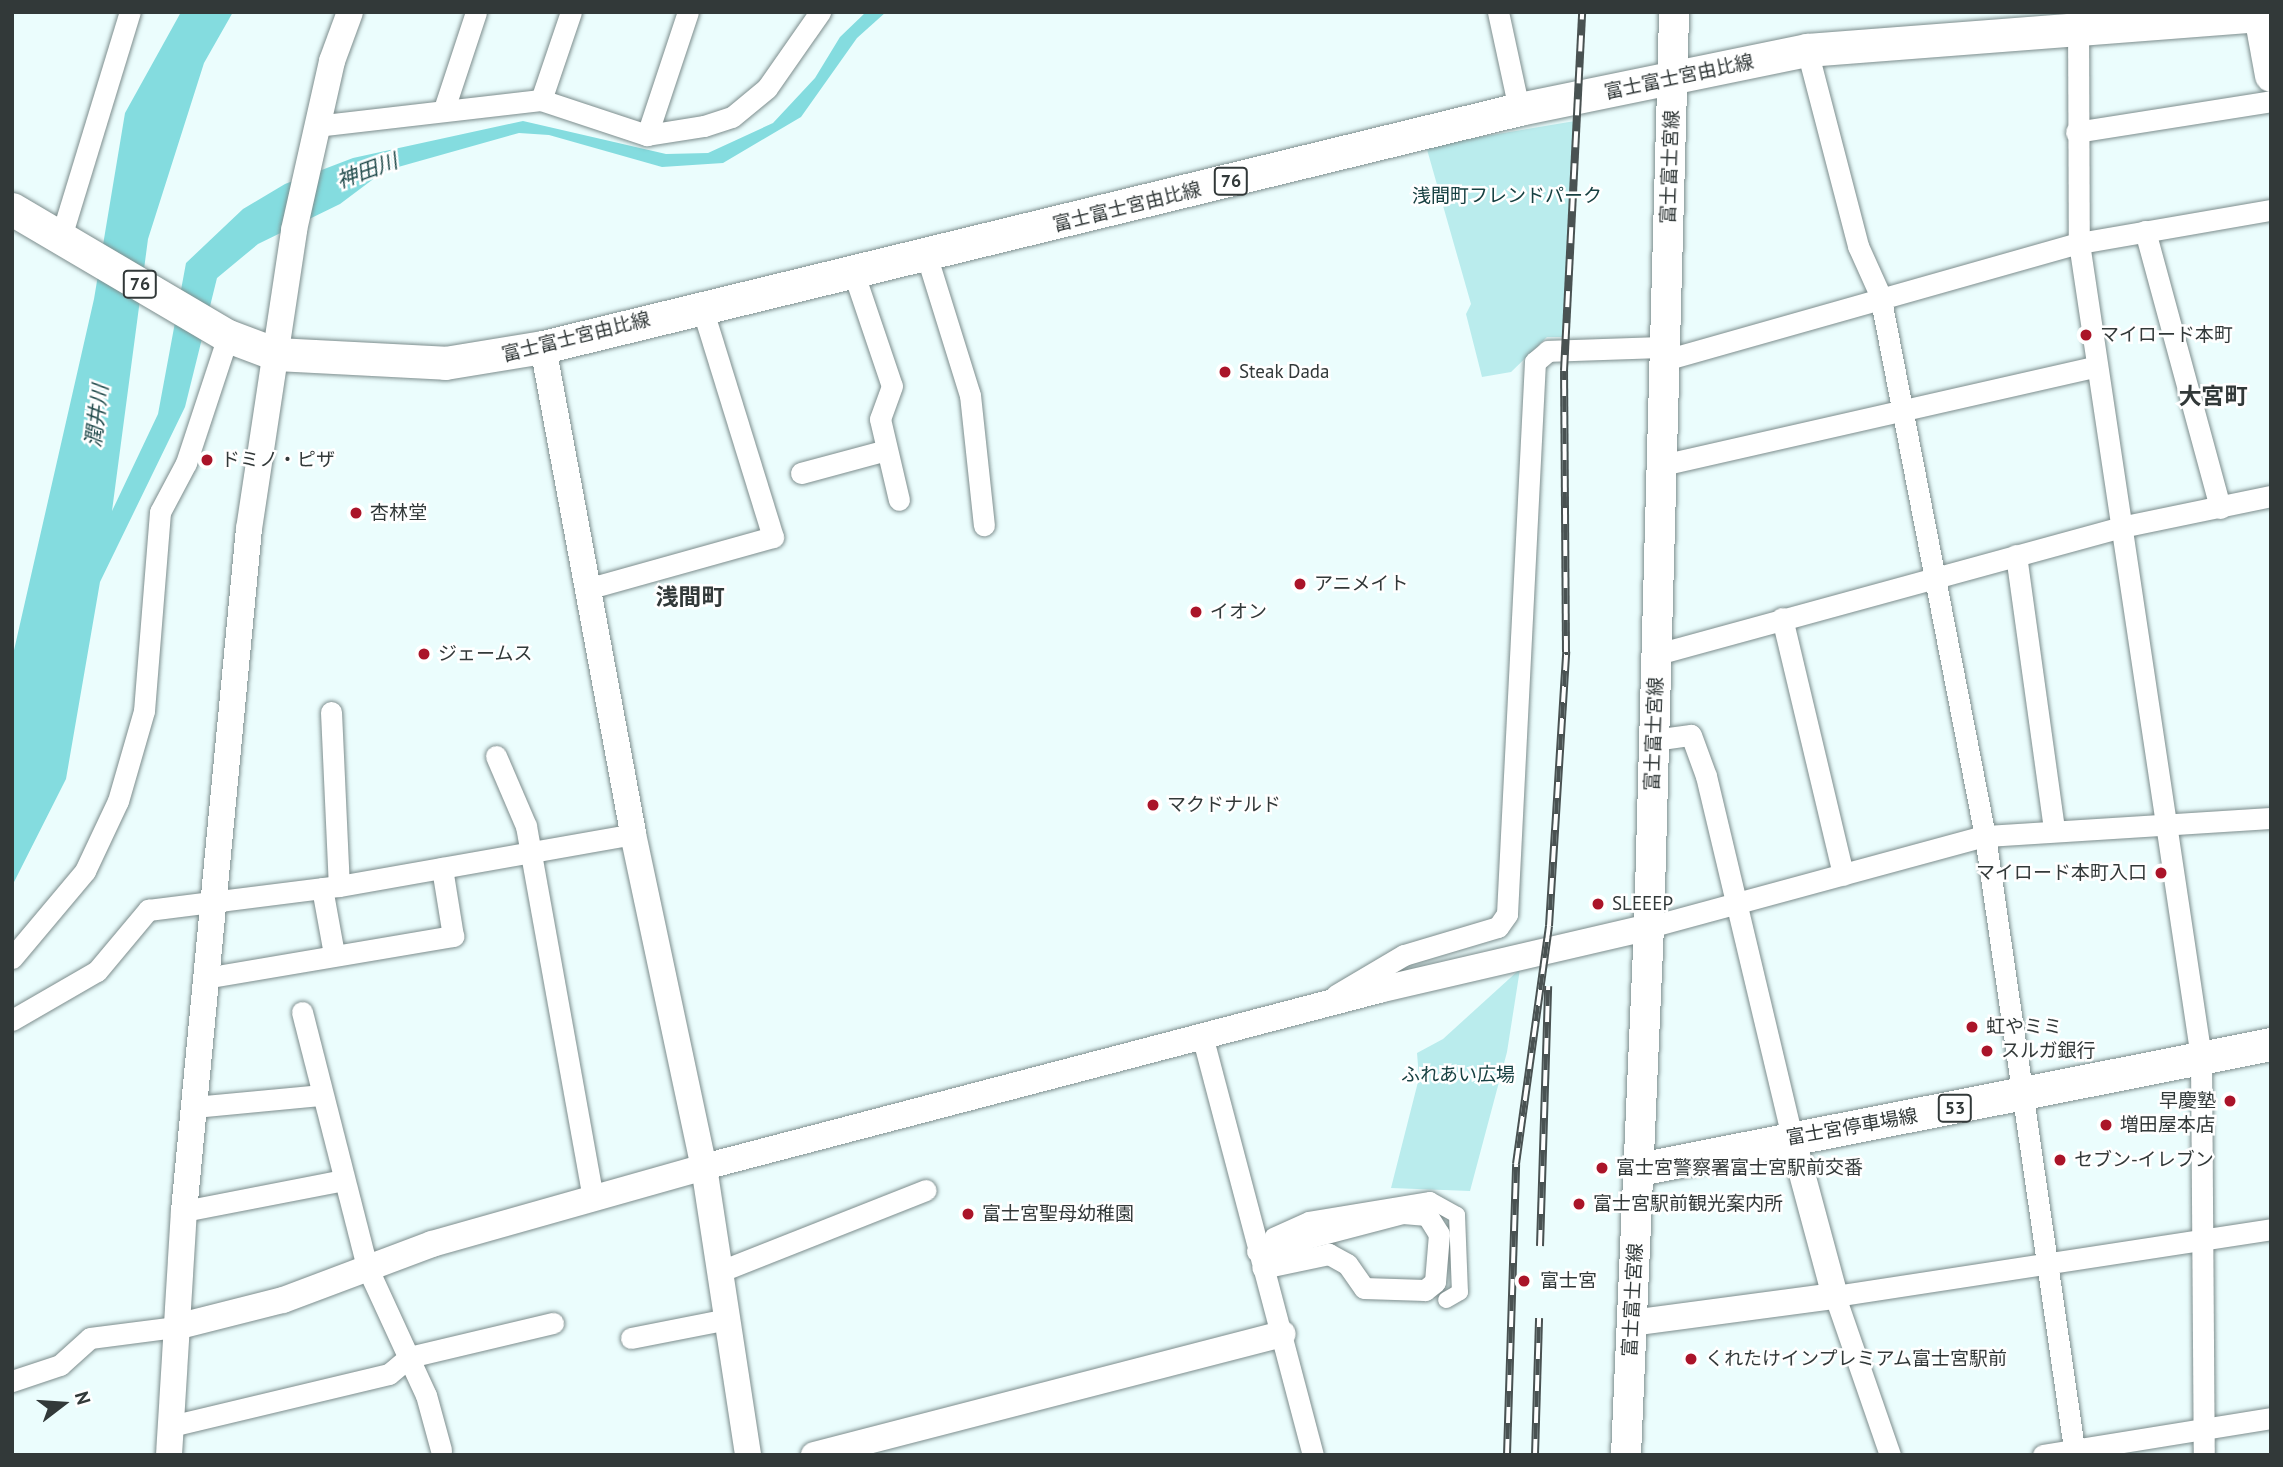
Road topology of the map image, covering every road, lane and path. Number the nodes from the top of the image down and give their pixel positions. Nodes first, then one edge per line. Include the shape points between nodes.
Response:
1 (130, 12) edge
2 (349, 12) edge
3 (476, 12) edge
4 (571, 12) edge
5 (688, 12) edge
6 (820, 12) edge
7 (1498, 12) edge
8 (1674, 12) edge
9 (2264, 14) edge
10 (2078, 19) edge
11 (1807, 50) junction
12 (2271, 75) edge
13 (1672, 79) junction
14 (541, 100) junction
15 (2271, 101) edge
16 (444, 109) junction
17 (1519, 109) junction
18 (2076, 132) junction
19 (314, 134) junction
20 (647, 135) junction
21 (12, 209) edge
22 (2271, 210) edge
23 (2145, 231) junction
24 (61, 237) junction
25 (2079, 243) junction
26 (926, 254) junction
27 (853, 271) junction
28 (1880, 295) junction
29 (701, 304) junction
30 (228, 336) junction
31 (543, 347) junction
32 (1665, 353) junction
33 (276, 354) junction
34 (2098, 366) junction
35 (1902, 409) junction
36 (886, 450) junction
37 (1662, 465) junction
38 (801, 473) dead end
39 (2271, 496) edge
40 (899, 500) dead end
41 (2220, 508) junction
42 (984, 525) dead end
43 (2122, 527) junction
44 (2016, 555) junction
45 (1935, 579) junction
46 (590, 588) junction
47 (1782, 618) junction
48 (1657, 654) junction
49 (331, 712) dead end
50 (1654, 740) junction
51 (496, 757) dead end
52 (2271, 818) edge
53 (2165, 825) junction
54 (2054, 830) junction
55 (633, 834) junction
56 (1985, 835) junction
57 (529, 854) junction
58 (442, 869) junction
59 (1843, 874) junction
60 (331, 887) junction
61 (1733, 900) junction
62 (213, 903) junction
63 (1649, 927) junction
64 (334, 954) junction
65 (12, 958) edge
66 (205, 978) junction
67 (1313, 1009) junction
68 (302, 1012) dead end
69 (12, 1020) edge
70 (1203, 1039) junction
71 (2271, 1044) edge
72 (2201, 1057) junction
73 (322, 1095) junction
74 (2022, 1096) junction
75 (194, 1107) junction
76 (1791, 1137) junction
77 (704, 1167) junction
78 (1639, 1169) junction
79 (343, 1180) junction
80 (926, 1190) dead end
81 (593, 1198) junction
82 (184, 1211) junction
83 (2271, 1229) edge
84 (1273, 1236) dead end
85 (2199, 1242) junction
86 (1260, 1260) junction
87 (2043, 1265) junction
88 (367, 1268) junction
89 (721, 1271) junction
90 (1835, 1296) junction
91 (1446, 1300) dead end
92 (728, 1319) junction
93 (553, 1323) dead end
94 (1632, 1323) junction
95 (176, 1327) junction
96 (1283, 1334) junction
97 (631, 1338) dead end
98 (409, 1357) junction
99 (12, 1381) edge
100 (2271, 1418) edge
101 (172, 1426) junction
102 (2200, 1429) junction
103 (441, 1450) dead end
104 (2074, 1453) edge
105 (169, 1455) edge
106 (748, 1455) edge
107 (814, 1455) edge
108 (1313, 1455) edge
109 (1626, 1455) edge
110 (1890, 1455) edge
111 (2043, 1455) edge
112 (2204, 1455) edge

1 - 24 street
2 - 19 street
3 - 16 street
4 - 14 street
5 - 20 street
6 - 20 street via 746,108 704,127
7 - 17 street
8 - 13 main road, 富士富士宮線
9 - 10 main road, 富士富士宮由比線 / 76
9 - 12 main road, 富士富士宮由比線 / 76
10 - 11 main road, 富士富士宮由比線 / 76
10 - 18 street
11 - 13 main road, 富士富士宮由比線 / 76
11 - 28 street via 1858,246
13 - 17 main road, 富士富士宮由比線 / 76
13 - 32 main road, 富士富士宮線
14 - 16 street
14 - 20 street
15 - 18 street
16 - 19 street
17 - 26 main road, 富士富士宮由比線 / 76
18 - 25 street
19 - 33 street
21 - 24 main road, 富士富士宮由比線 / 76
22 - 23 street
23 - 25 street
23 - 41 street
24 - 30 main road, 富士富士宮由比線 / 76
25 - 28 street
25 - 34 street
26 - 27 main road, 富士富士宮由比線 / 76
26 - 42 street via 970,395
27 - 29 main road, 富士富士宮由比線 / 76
27 - 36 street via 891,386 880,419
28 - 32 street
28 - 35 street
29 - 31 main road, 富士富士宮由比線 / 76
29 - 46 street via 773,537
30 - 33 main road, 富士富士宮由比線 / 76
30 - 65 street via 186,463 160,512 144,711 118,801 85,871
31 - 33 main road, 富士富士宮由比線 / 76 via 444,363
31 - 46 street
32 - 37 main road, 富士富士宮線
32 - 67 street via 1548,351 1535,362 1507,914 1498,927 1404,956
33 - 62 street via 249,529
34 - 35 street
34 - 43 street
35 - 37 street
35 - 45 street
36 - 38 street
36 - 40 street
37 - 48 main road, 富士富士宮線
39 - 41 street
41 - 43 street
43 - 44 street
43 - 53 street
44 - 45 street
44 - 54 street
45 - 47 street
45 - 56 street
46 - 55 street
47 - 48 street
47 - 59 street
48 - 50 main road, 富士富士宮線
49 - 60 street
50 - 61 street via 1691,735
50 - 63 main road, 富士富士宮線
51 - 57 street via 526,826
52 - 53 street
53 - 54 street
53 - 72 street
54 - 56 street
55 - 57 street
55 - 77 street
56 - 59 street
56 - 74 street
57 - 58 street
57 - 81 street
58 - 60 street
58 - 64 street via 453,936
59 - 61 street
60 - 62 street
60 - 64 street
61 - 63 street
61 - 76 street
62 - 66 street
62 - 69 street via 148,910 97,971
63 - 67 street
63 - 78 main road, 富士富士宮線
64 - 66 street
66 - 75 street
67 - 70 street
68 - 73 street
70 - 77 street
70 - 86 street
71 - 72 main road, 富士宮停車場線 / 53
72 - 74 main road, 富士宮停車場線 / 53
72 - 85 street
73 - 75 street
73 - 79 street
74 - 76 main road, 富士宮停車場線 / 53
74 - 87 street
75 - 82 street
76 - 78 main road, 富士宮停車場線 / 53
76 - 90 street
77 - 81 street
77 - 89 street
78 - 94 main road, 富士富士宮線
79 - 82 street
79 - 88 street
80 - 89 street
81 - 88 street
82 - 95 street
83 - 85 street
84 - 91 street via 1309,1220 1430,1200 1457,1215 1460,1292
85 - 87 street
85 - 102 street
86 - 86 street via 1403,1213 1427,1215 1439,1234 1435,1282 1425,1290 1364,1288 1346,1264 1329,1254
86 - 96 street
87 - 90 street
87 - 104 street
88 - 95 street via 283,1300
88 - 98 street
89 - 92 street
90 - 94 street
90 - 110 street
92 - 97 street
92 - 106 street
93 - 98 street
94 - 109 main road, 富士富士宮線
95 - 99 street via 90,1338 60,1365
95 - 101 street
96 - 107 street
96 - 108 street
98 - 101 street via 389,1374
98 - 103 street
100 - 102 street
101 - 105 street
102 - 104 street
102 - 112 street
104 - 111 street

